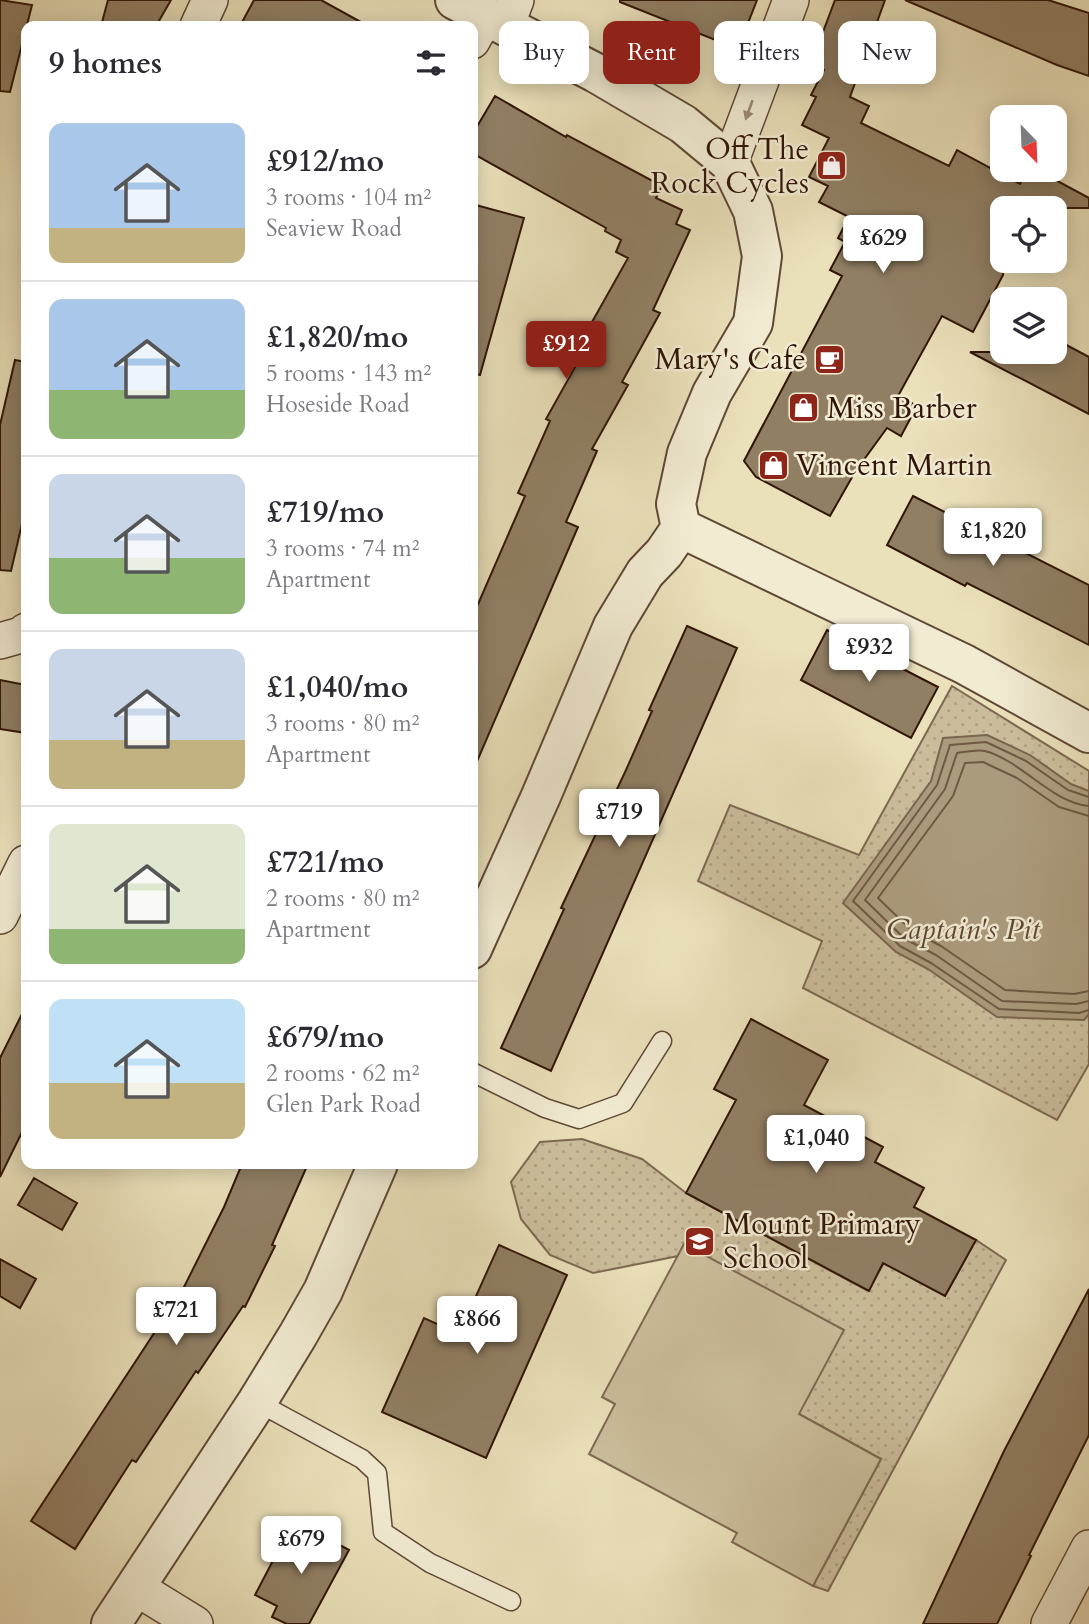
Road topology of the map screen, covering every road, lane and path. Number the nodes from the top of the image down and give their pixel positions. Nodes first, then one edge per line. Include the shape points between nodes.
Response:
1 (210, 0) edge
2 (791, 0) edge
3 (487, 17) edge
4 (200, 21) edge
5 (730, 163) junction
6 (681, 528) junction
7 (21, 635) edge
8 (0, 641) edge
9 (1089, 733) edge
10 (21, 873) edge
11 (0, 916) edge
12 (478, 936) edge
13 (662, 1041) dead end
14 (478, 1075) edge
15 (376, 1169) edge
16 (257, 1402) junction
17 (1089, 1548) edge
18 (135, 1587) junction
19 (511, 1601) dead end
20 (111, 1624) edge
21 (195, 1624) edge
22 (1049, 1624) edge

1 - 4 street
2 -> 5 street
3 - 5 street via 683,124
5 - 6 street via 753,211 762,256 754,323 712,393 687,453 676,505
6 - 9 street via 964,664
6 - 12 street via 645,573 613,626
7 - 8 street
10 - 11 street
13 - 14 lane via 623,1103 579,1119 545,1108
15 - 16 street via 323,1291
16 - 18 street
16 - 19 lane via 362,1459 377,1473 383,1532 430,1563
17 - 22 street
18 - 20 street
18 - 21 street

